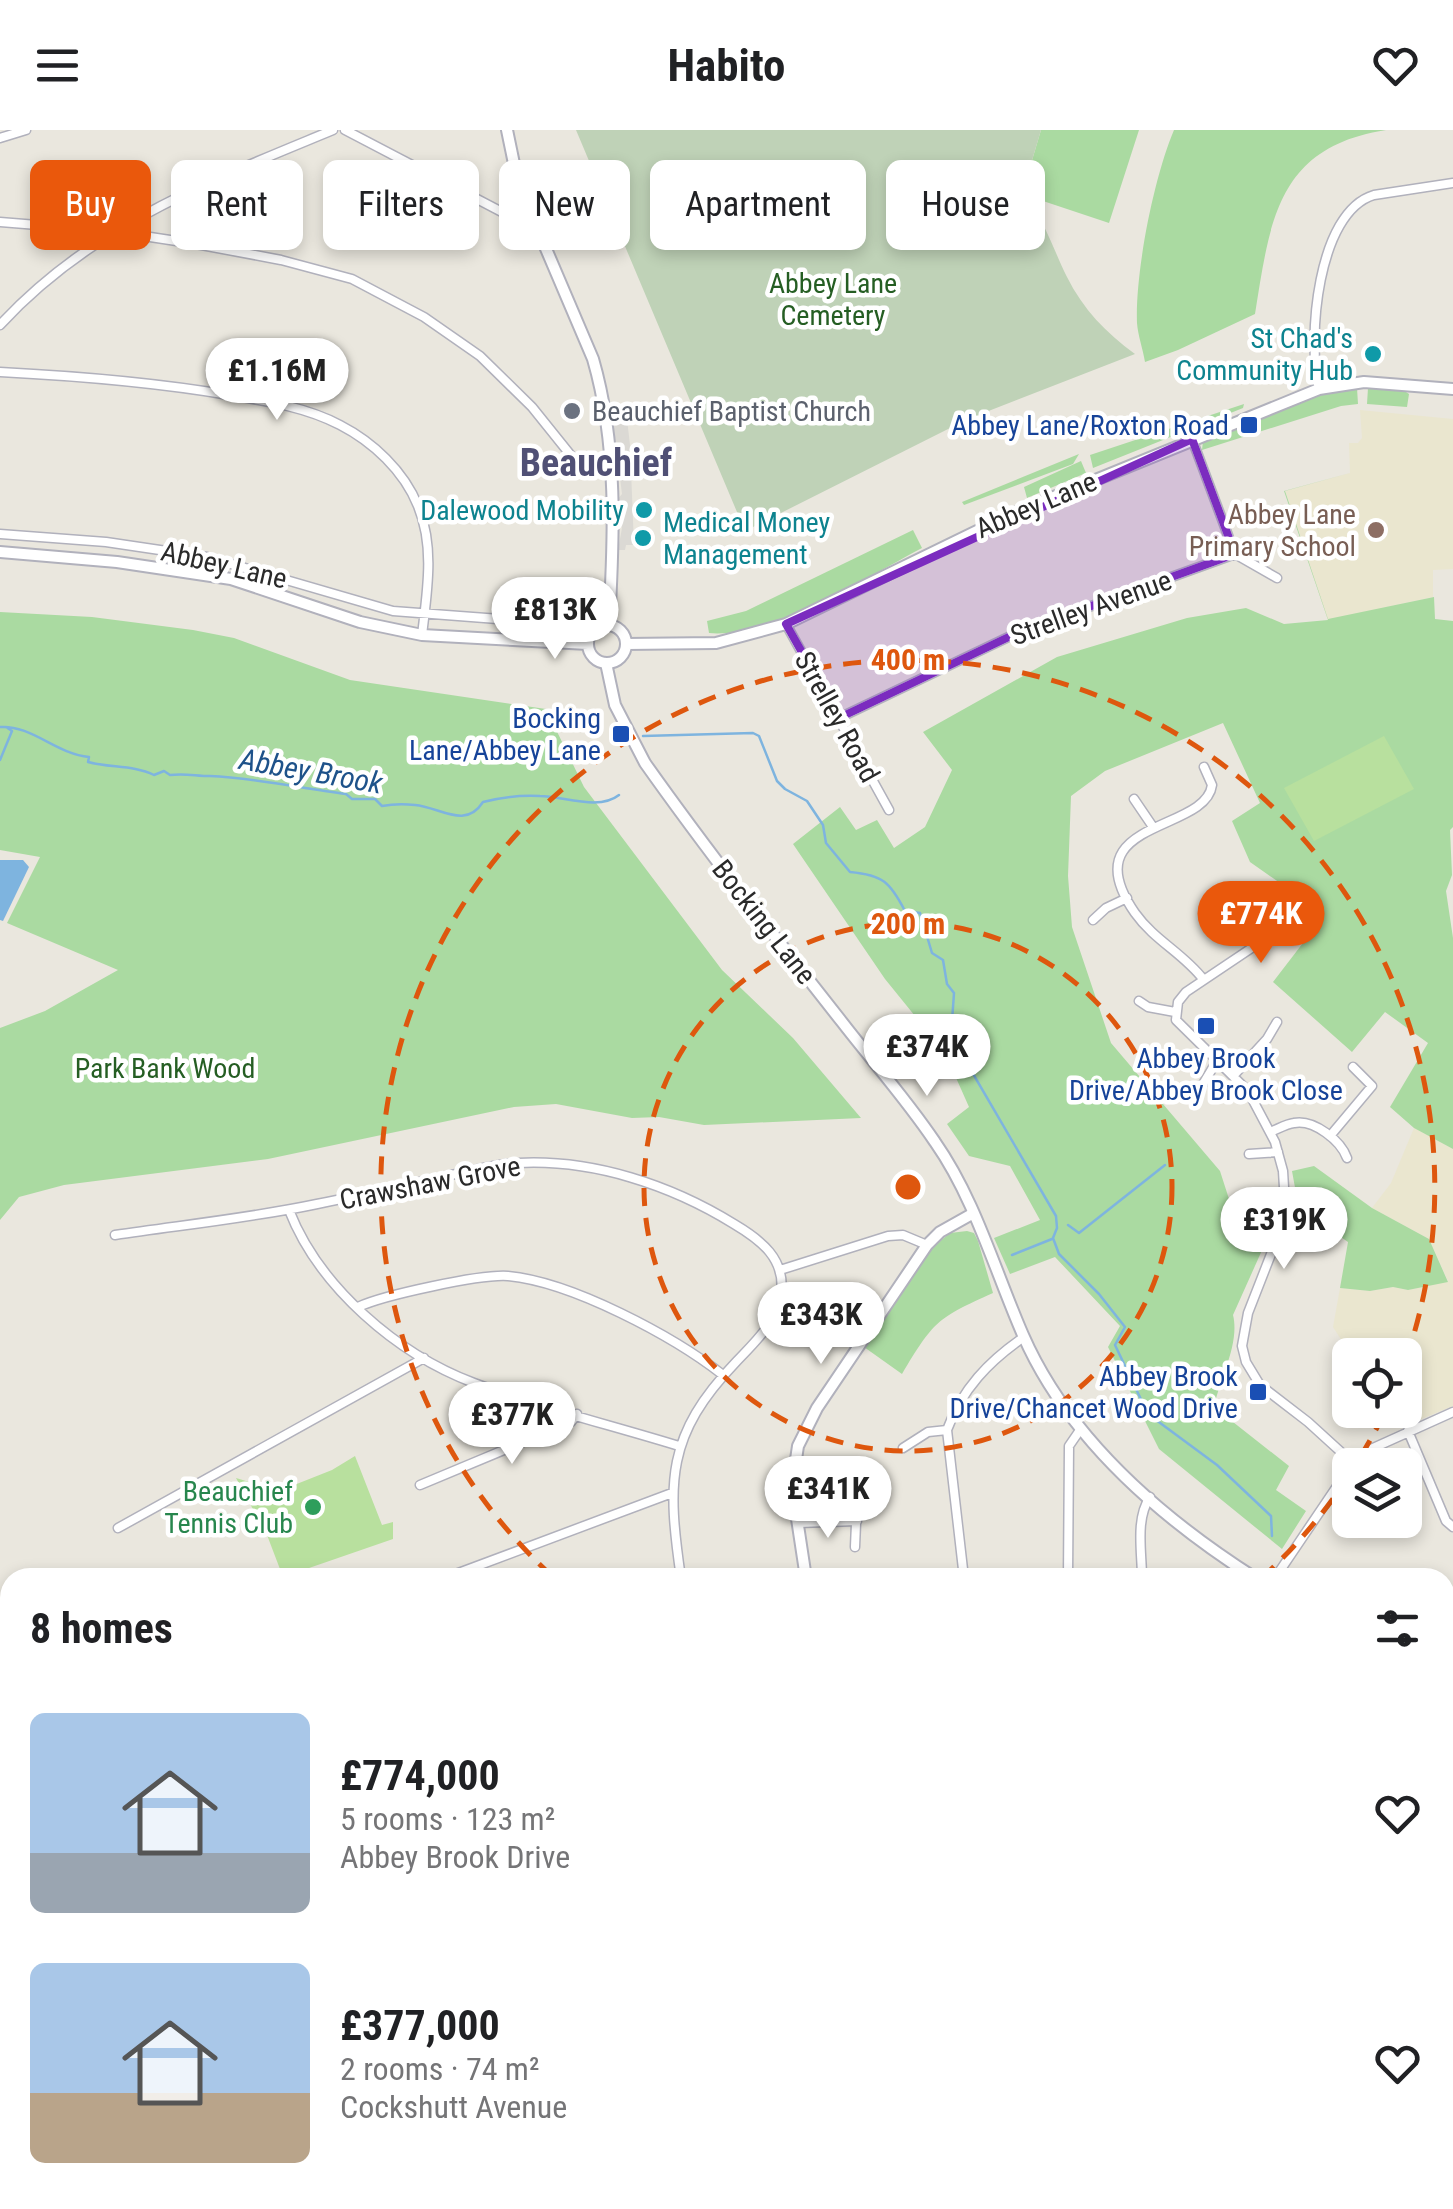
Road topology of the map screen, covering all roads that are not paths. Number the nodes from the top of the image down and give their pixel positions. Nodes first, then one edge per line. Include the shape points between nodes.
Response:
1 (26, 130) edge
2 (333, 130) edge
3 (345, 130) edge
4 (507, 130) edge
5 (0, 138) edge
6 (512, 160) edge
7 (1453, 183) edge
8 (499, 210) edge
9 (151, 211) edge
10 (0, 222) edge
11 (30, 224) edge
12 (151, 238) edge
13 (84, 250) edge
14 (547, 250) edge
15 (0, 324) edge
16 (0, 372) edge
17 (1453, 388) edge
18 (1319, 389) junction
19 (1192, 439) junction
20 (610, 475) junction
21 (0, 534) edge
22 (0, 552) edge
23 (1235, 554) junction
24 (1277, 578) dead end
25 (424, 616) junction
26 (786, 624) junction
27 (609, 625) junction
28 (422, 635) junction
29 (553, 642) junction
30 (588, 644) junction
31 (626, 644) junction
32 (606, 662) junction
33 (840, 718) junction
34 (1204, 767) dead end
35 (1134, 799) dead end
36 (890, 810) dead end
37 (1153, 827) junction
38 (1127, 898) junction
39 (1294, 900) dead end
40 (1094, 920) dead end
41 (1203, 978) junction
42 (1139, 1001) dead end
43 (1175, 1012) junction
44 (1277, 1022) dead end
45 (1218, 1059) junction
46 (1352, 1067) dead end
47 (1234, 1074) junction
48 (1202, 1084) dead end
49 (1270, 1132) junction
50 (1330, 1136) junction
51 (1278, 1152) junction
52 (1248, 1154) dead end
53 (1347, 1158) dead end
54 (288, 1210) junction
55 (972, 1214) junction
56 (115, 1235) dead end
57 (926, 1245) junction
58 (780, 1270) junction
59 (358, 1307) junction
60 (1024, 1337) junction
61 (424, 1358) junction
62 (723, 1375) junction
63 (1453, 1412) edge
64 (577, 1414) junction
65 (947, 1430) junction
66 (1080, 1430) junction
67 (1408, 1431) junction
68 (678, 1446) junction
69 (904, 1448) dead end
70 (1335, 1448) edge
71 (1373, 1448) edge
72 (420, 1484) dead end
73 (672, 1494) junction
74 (1332, 1494) edge
75 (1150, 1497) junction
76 (856, 1500) dead end
77 (856, 1521) junction
78 (798, 1523) junction
79 (1453, 1527) edge
80 (118, 1528) dead end
81 (856, 1547) dead end
82 (472, 1568) edge
83 (680, 1568) edge
84 (805, 1568) edge
85 (963, 1568) edge
86 (1068, 1568) edge
87 (1142, 1568) edge
88 (1233, 1568) edge
89 (1282, 1568) edge

1 - 5 street
2 - 9 street
3 - 8 street
4 - 6 street
7 - 18 street via 1374,195 1348,210 1317,301 1313,355
10 - 11 street
12 - 20 street via 326,270 376,290 480,356 578,463
13 - 15 street
14 - 20 street via 593,359
16 - 25 street via 199,390 295,408 341,425 380,453 420,509 429,556
17 - 18 street, Abbey Lane via 1364,382
18 - 19 street, Abbey Lane
19 - 23 street
19 - 26 street, Abbey Lane via 996,521
20 - 27 street
21 - 25 street, Abbey Lane via 207,557
22 - 28 street, Abbey Lane via 231,579
23 - 24 street
23 - 33 street, Strelley Avenue via 1017,634
25 - 28 street
25 - 29 street, Abbey Lane via 538,622
26 - 31 street, Abbey Lane via 714,643
26 - 33 street, Strelley Road
27 - 30 street via 595,629
27 - 31 street
28 - 29 street, Abbey Lane
29 - 30 street, Abbey Lane
30 - 32 street via 593,657
31 - 32 street via 620,657
32 - 55 street, Bocking Lane via 618,712 645,764 936,1142
33 - 36 street, Strelley Road
34 - 37 street via 1212,785 1206,800
35 - 37 street
37 - 38 street via 1120,857
38 - 40 street
38 - 41 street via 1149,929
39 - 41 street via 1262,941
41 - 43 street
42 - 43 street
43 - 45 street via 1180,1027
44 - 47 street
45 - 47 street
45 - 48 street
46 - 50 street via 1372,1086
47 - 49 street
49 - 50 street via 1302,1122
49 - 51 street
50 - 53 street
51 - 52 street
51 - 70 street via 1284,1215 1242,1346 1260,1385
54 - 56 street, Crawshaw Grove
54 - 58 street, Crawshaw Grove via 496,1166 568,1166 632,1178 698,1204 762,1243
54 - 59 street via 324,1271
55 - 57 street
55 - 60 street, Bocking Lane
57 - 58 street via 888,1236
57 - 78 street via 806,1428 793,1465
58 - 62 street via 774,1318
59 - 61 street
59 - 62 street via 486,1277 518,1278 634,1322
60 - 65 street via 988,1362
60 - 66 street, Bocking Lane
61 - 64 street via 472,1382
61 - 80 street
62 - 68 street
63 - 67 street
64 - 68 street
64 - 72 street
65 - 69 street via 928,1432
65 - 85 street
66 - 75 street, Bocking Lane
66 - 86 street via 1069,1446
67 - 71 street
67 - 79 street
68 - 73 street
73 - 82 street
73 - 83 street
74 - 89 street
75 - 87 street via 1143,1508
75 - 88 street, Bocking Lane
76 - 77 street
77 - 78 street
77 - 81 street
78 - 84 street

